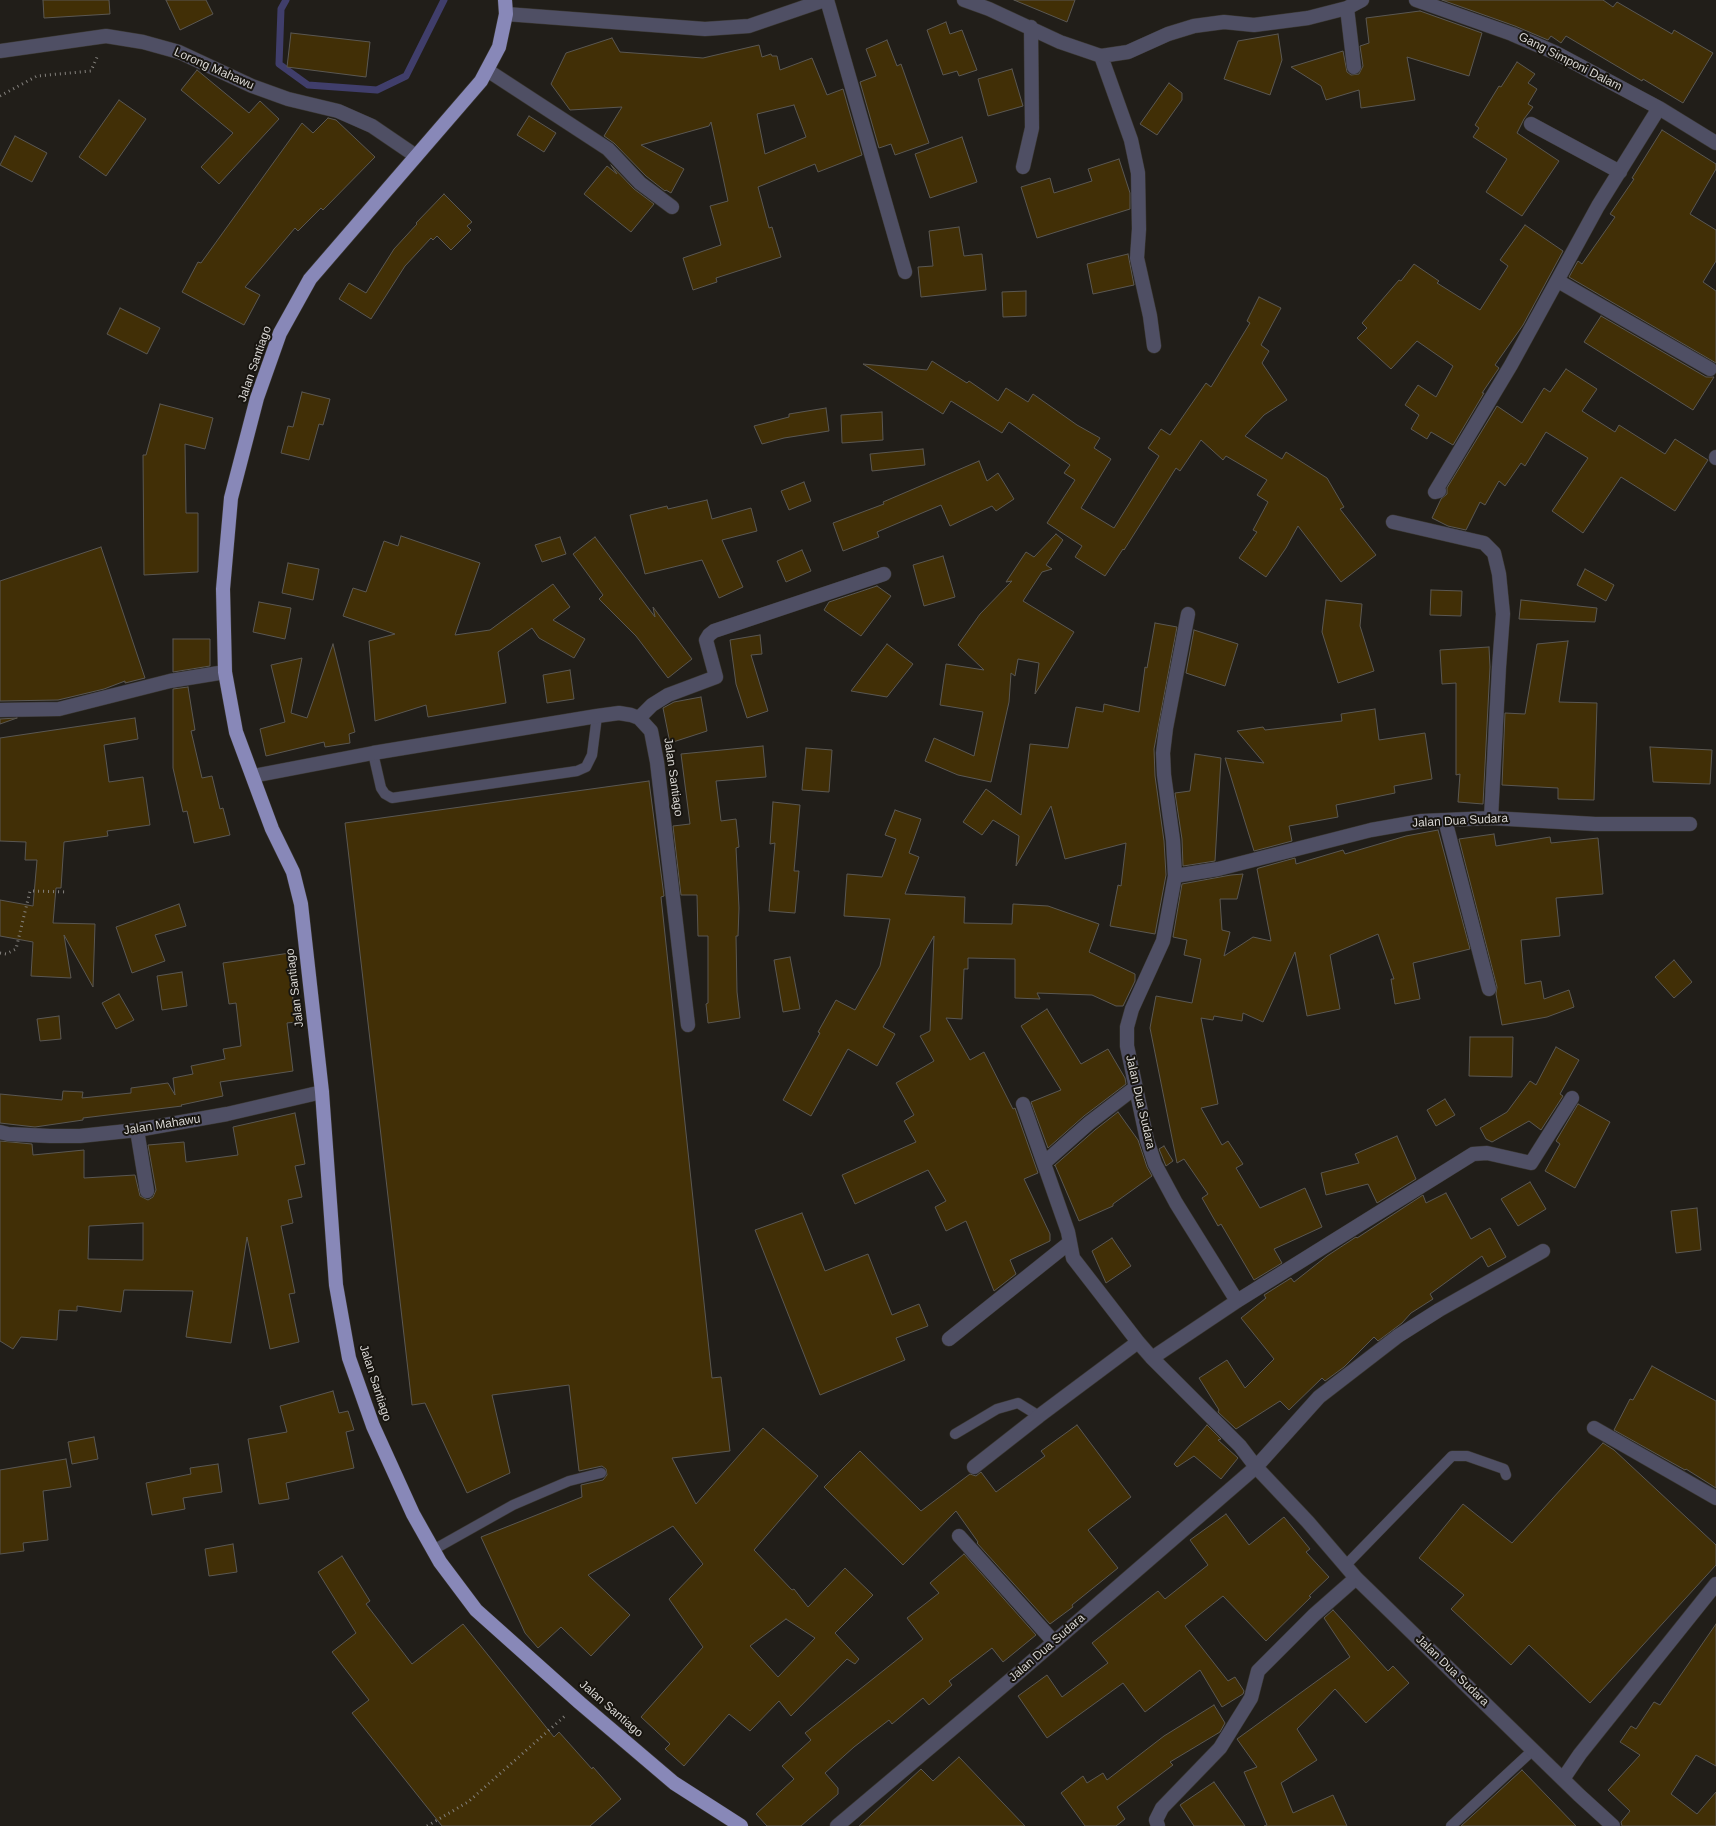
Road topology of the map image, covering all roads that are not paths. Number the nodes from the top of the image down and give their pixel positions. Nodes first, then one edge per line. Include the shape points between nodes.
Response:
1 (505, 0) edge
2 (826, 0) edge
3 (964, 0) edge
4 (1362, 0) edge
5 (1416, 0) edge
6 (1347, 8) junction
7 (506, 14) junction
8 (1031, 28) junction
9 (0, 51) edge
10 (1101, 56) junction
11 (1354, 67) dead end
12 (487, 70) junction
13 (1659, 108) junction
14 (1531, 124) dead end
15 (1716, 143) edge
16 (416, 156) junction
17 (1023, 167) dead end
18 (1620, 172) junction
19 (672, 208) dead end
20 (905, 272) dead end
21 (1558, 281) junction
22 (1154, 346) dead end
23 (1710, 369) dead end
24 (1439, 491) dead end
25 (1393, 522) dead end
26 (884, 574) dead end
27 (1188, 614) dead end
28 (225, 672) junction
29 (0, 710) edge
30 (597, 716) junction
31 (639, 718) junction
32 (373, 753) junction
33 (253, 776) junction
34 (1491, 818) junction
35 (1445, 820) junction
36 (1690, 824) dead end
37 (1175, 876) junction
38 (1490, 989) dead end
39 (688, 1024) dead end
40 (1136, 1087) junction
41 (322, 1092) junction
42 (1572, 1098) dead end
43 (1023, 1104) dead end
44 (137, 1130) junction
45 (0, 1132) edge
46 (1044, 1162) junction
47 (147, 1192) dead end
48 (1070, 1243) junction
49 (1543, 1251) dead end
50 (1238, 1301) junction
51 (949, 1339) dead end
52 (1138, 1342) junction
53 (1152, 1358) junction
54 (1038, 1416) junction
55 (1594, 1428) dead end
56 (955, 1434) dead end
57 (1256, 1466) junction
58 (974, 1467) dead end
59 (601, 1474) dead end
60 (1506, 1475) dead end
61 (1716, 1498) edge
62 (959, 1536) dead end
63 (433, 1550) junction
64 (1345, 1566) junction
65 (1356, 1578) junction
66 (1716, 1584) edge
67 (1054, 1642) junction
68 (1533, 1750) junction
69 (1563, 1779) junction
70 (742, 1826) edge
71 (837, 1826) edge
72 (1158, 1826) edge
73 (1451, 1826) edge
74 (1612, 1826) edge

1 - 7 highway, Jalan Santiago
2 - 7 street via 749,26 704,28
2 - 20 street
3 - 8 street
4 - 6 street
5 - 13 street, Gang Simponi Dalam via 1556,53
6 - 10 street via 1308,18 1254,25 1224,22 1194,26 1128,52
6 - 11 street
7 - 12 highway, Jalan Santiago via 499,47
8 - 10 street
8 - 17 street via 1032,128
9 - 16 street, Lorong Mahawu via 106,36 143,42 179,52 288,99 338,111 372,126
10 - 22 street via 1132,140 1138,173 1137,258
12 - 16 highway, Jalan Santiago
12 - 19 street via 608,149 632,176
13 - 15 street, Gang Simponi Dalam
13 - 18 street
14 - 18 street
16 - 28 highway, Jalan Santiago via 310,279 280,333 257,398 231,498 223,590
18 - 21 street
21 - 23 street
21 - 24 street via 1436,492
25 - 34 street via 1484,543 1494,553 1503,614
26 - 31 street via 714,631 706,640 716,677 668,695
27 - 37 street, Jalan Dua Sudara via 1163,753
28 - 29 street via 170,681 59,709
28 - 33 highway, Jalan Santiago via 236,732
30 - 31 street via 619,714
30 - 32 street
30 - 32 lane via 592,755 586,767 577,771 392,798 382,788
31 - 39 street, Jalan Santiago via 651,731 657,762
32 - 33 street
33 - 41 highway, Jalan Santiago via 272,829 293,872 301,904
34 - 35 street, Jalan Dua Sudara
34 - 36 street, Jalan Dua Sudara via 1595,824
35 - 37 street, Jalan Dua Sudara via 1371,830 1247,862
35 - 38 street
37 - 40 street, Jalan Dua Sudara via 1163,941 1127,1027 1127,1046
40 - 46 street
40 - 50 street, Jalan Dua Sudara via 1155,1164
41 - 44 street, Jalan Mahawu via 228,1114
41 - 63 highway, Jalan Santiago via 336,1285 349,1358 373,1426
42 - 50 street via 1531,1163 1487,1153 1473,1154
43 - 46 street, Jalan Dua Sudara
44 - 45 street, Jalan Mahawu via 80,1136
44 - 47 street
46 - 48 street, Jalan Dua Sudara
48 - 51 street
48 - 52 street, Jalan Dua Sudara via 1073,1258
49 - 57 street via 1398,1336 1319,1396
50 - 53 street
52 - 53 street, Jalan Dua Sudara
52 - 54 street
53 - 57 street, Jalan Dua Sudara
54 - 56 lane via 1018,1403 998,1409
54 - 58 street
55 - 61 street
57 - 64 street, Jalan Dua Sudara
57 - 67 street, Jalan Dua Sudara
59 - 63 lane via 568,1481 513,1505
60 - 64 lane via 1504,1468 1467,1456 1452,1456
62 - 67 street
63 - 70 highway, Jalan Santiago via 476,1610 580,1703 674,1782
64 - 65 street, Jalan Dua Sudara
65 - 68 street, Jalan Dua Sudara
65 - 72 street via 1258,1671 1252,1698 1220,1748 1162,1808 1156,1820
66 - 69 street
67 - 71 street, Jalan Dua Sudara
68 - 69 street, Jalan Dua Sudara
68 - 73 lane
69 - 74 street, Jalan Dua Sudara

